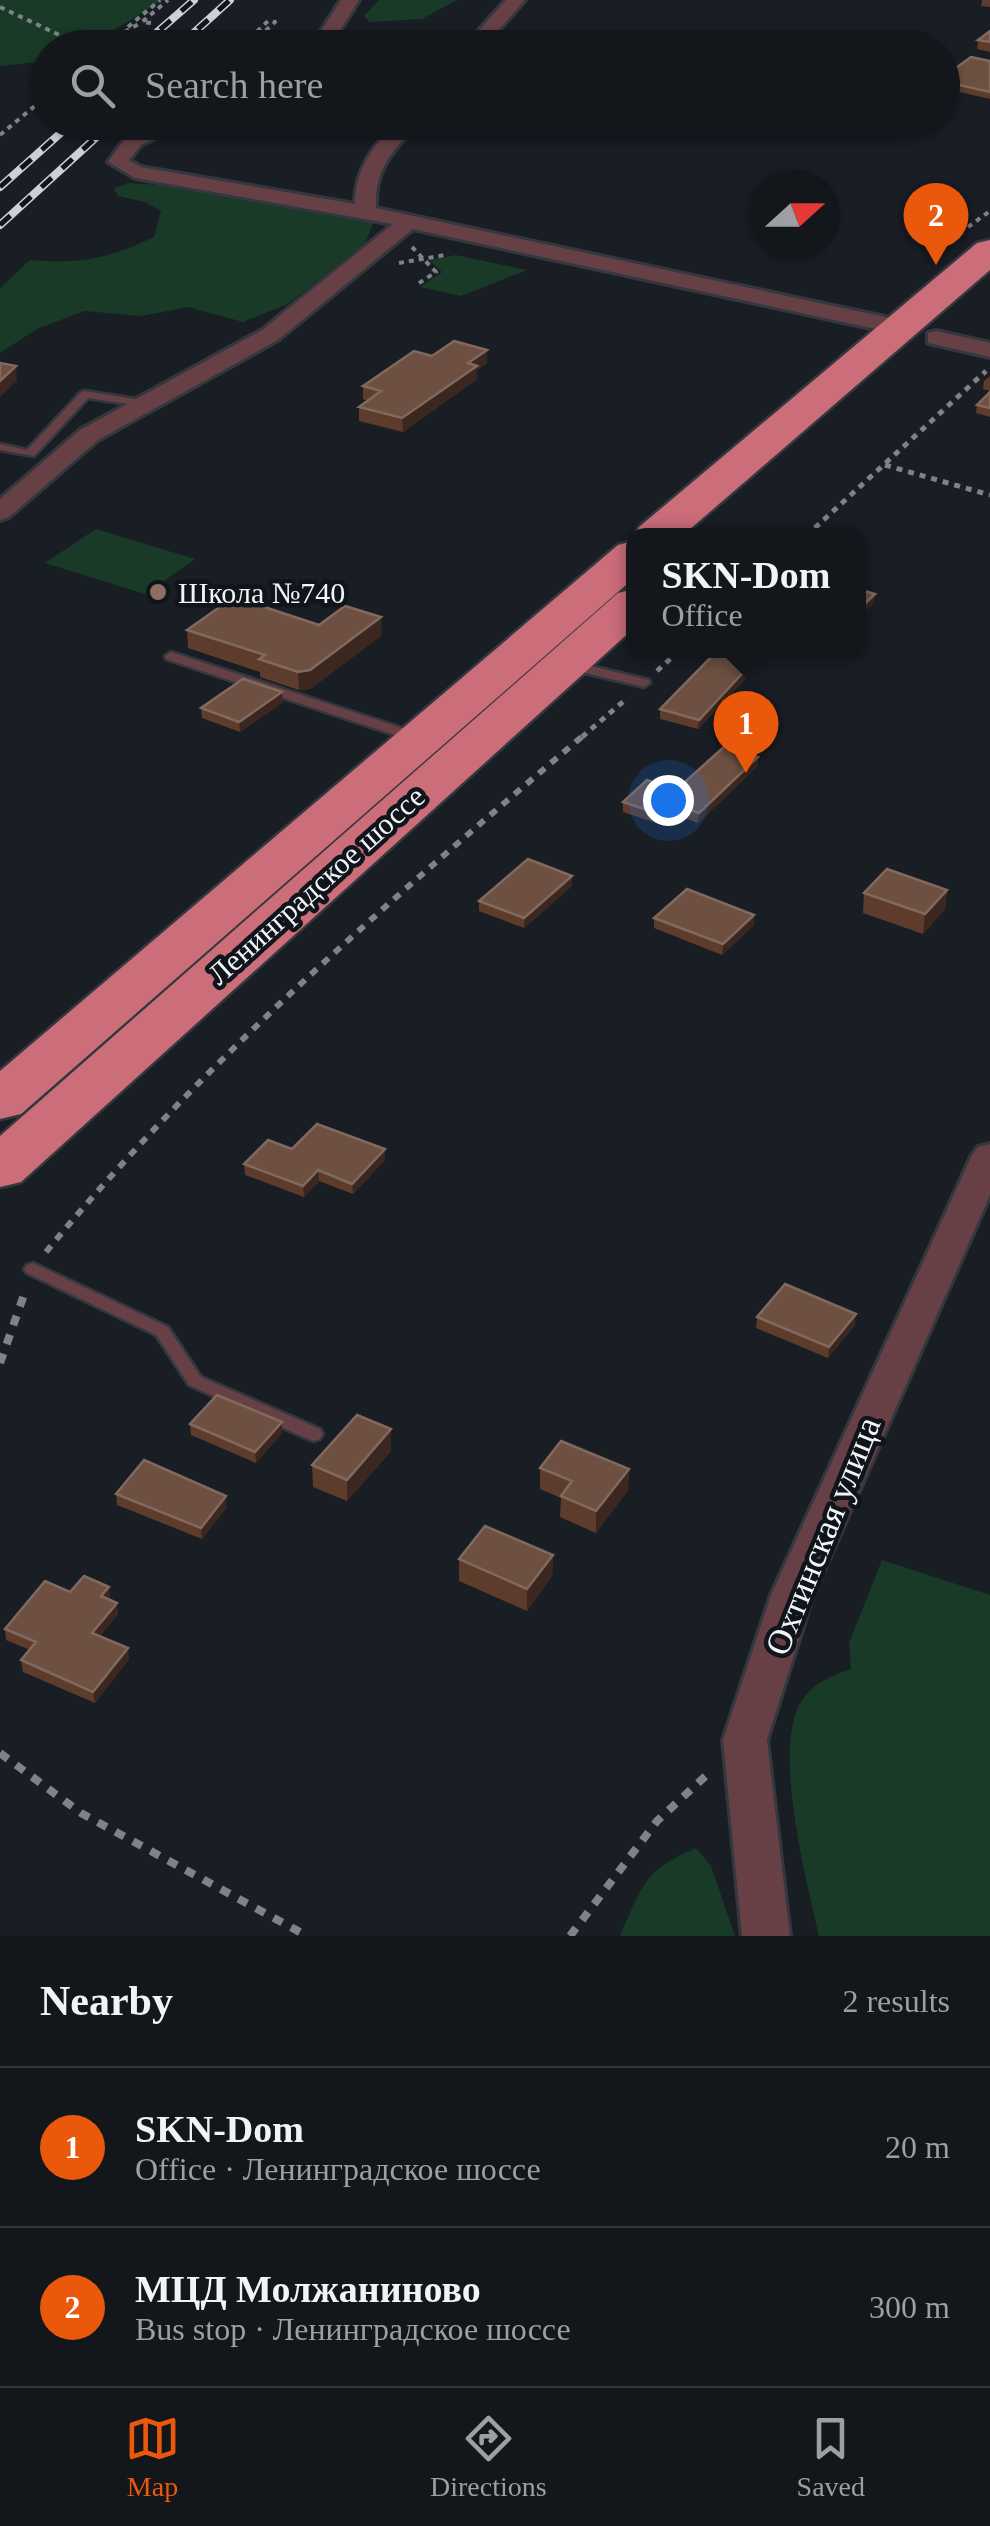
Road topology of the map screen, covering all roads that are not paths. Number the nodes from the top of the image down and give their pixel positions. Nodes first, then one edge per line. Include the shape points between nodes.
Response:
1 (350, 0) edge
2 (516, 0) edge
3 (331, 30) edge
4 (488, 30) edge
5 (138, 140) edge
6 (390, 140) edge
7 (366, 212) junction
8 (405, 230) junction
9 (990, 250) edge
10 (990, 294) edge
11 (918, 332) junction
12 (990, 350) edge
13 (141, 404) junction
14 (0, 447) edge
15 (0, 512) edge
16 (665, 528) edge
17 (719, 528) edge
18 (626, 561) edge
19 (626, 610) edge
20 (171, 656) dead end
21 (565, 664) junction
22 (644, 683) road end
23 (418, 738) junction
24 (0, 1101) edge
25 (990, 1155) edge
26 (0, 1168) edge
27 (33, 1269) road end
28 (314, 1434) dead end
29 (766, 1936) edge

1 - 3 street
2 - 4 street
5 - 7 street via 118,162 135,172
6 - 7 street via 374,156
7 - 8 street
8 - 11 street
8 - 13 street via 270,334
9 - 11 highway
10 - 11 highway
11 - 12 street
11 - 16 highway
11 - 17 highway
13 - 14 lane via 85,394 30,454
13 - 15 street via 89,435
18 - 23 highway, Ленинградское шоссе
19 - 21 highway, Ленинградское шоссе
20 - 23 lane
21 - 22 lane
21 - 26 highway, Ленинградское шоссе
23 - 24 highway, Ленинградское шоссе
25 - 29 street, Охтинская улица via 792,1595 746,1740
27 - 28 lane via 162,1331 194,1381

